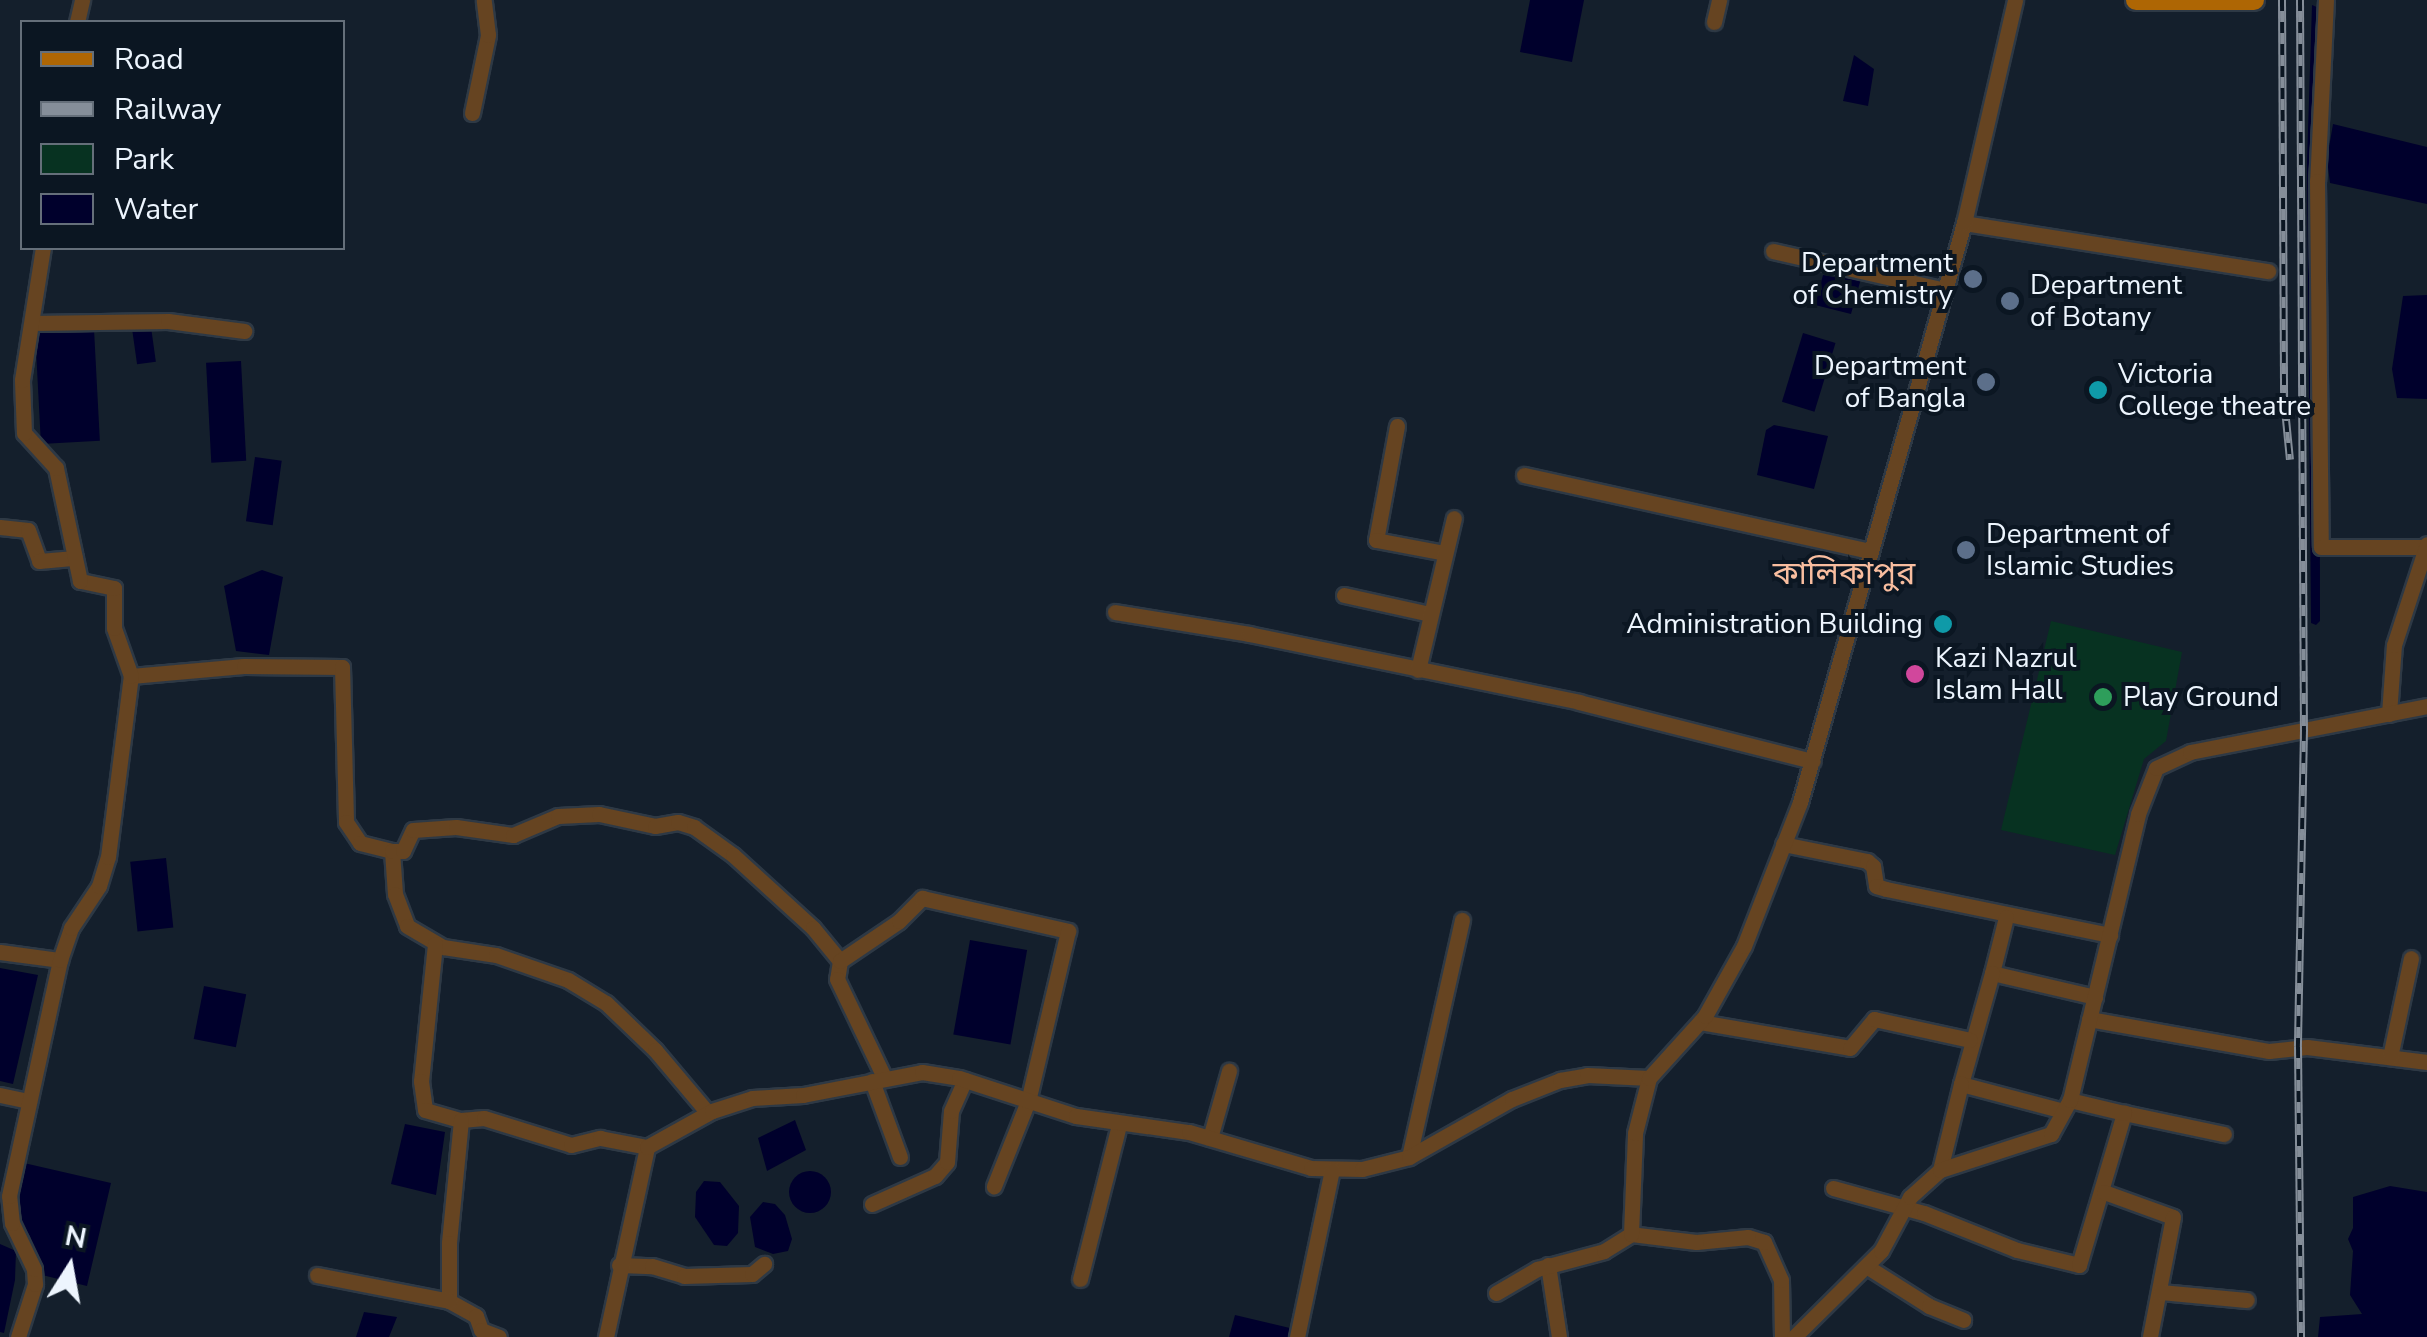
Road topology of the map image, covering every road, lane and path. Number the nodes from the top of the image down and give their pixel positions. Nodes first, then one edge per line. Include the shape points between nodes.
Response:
1 (484, 0) edge
2 (1719, 0) edge
3 (2015, 0) edge
4 (2136, 0) edge
5 (2254, 0) edge
6 (2326, 0) edge
7 (2183, 1) edge
8 (1714, 22) dead end
9 (472, 113) dead end
10 (1964, 223) junction
11 (43, 250) edge
12 (1773, 251) dead end
13 (2268, 271) dead end
14 (1944, 290) junction
15 (32, 323) junction
16 (244, 331) dead end
17 (1396, 426) dead end
18 (1524, 475) dead end
19 (1454, 518) dead end
20 (0, 527) edge
21 (2426, 546) edge
22 (1870, 551) junction
23 (1445, 553) junction
24 (75, 558) junction
25 (1344, 595) dead end
26 (1115, 612) dead end
27 (1430, 614) junction
28 (1418, 670) junction
29 (131, 676) junction
30 (2427, 706) edge
31 (2389, 714) junction
32 (1813, 761) junction
33 (1783, 844) junction
34 (392, 851) junction
35 (2006, 917) junction
36 (1462, 920) dead end
37 (2110, 935) junction
38 (435, 944) junction
39 (0, 952) edge
40 (2411, 958) dead end
41 (60, 960) junction
42 (840, 961) junction
43 (1992, 973) junction
44 (2095, 997) junction
45 (2090, 1019) junction
46 (1700, 1022) junction
47 (1970, 1040) junction
48 (2390, 1057) junction
49 (2427, 1062) edge
50 (1229, 1072) dead end
51 (1650, 1078) junction
52 (878, 1079) junction
53 (965, 1080) junction
54 (1960, 1084) junction
55 (0, 1095) edge
56 (30, 1100) junction
57 (1028, 1101) junction
58 (2067, 1105) junction
59 (2124, 1113) junction
60 (708, 1114) junction
61 (461, 1120) junction
62 (1118, 1125) junction
63 (2224, 1134) dead end
64 (1210, 1138) junction
65 (647, 1147) junction
66 (900, 1156) dead end
67 (1409, 1158) junction
68 (1332, 1170) junction
69 (1940, 1170) junction
70 (994, 1186) dead end
71 (1833, 1188) dead end
72 (2104, 1192) junction
73 (872, 1204) dead end
74 (1903, 1210) junction
75 (1632, 1234) junction
76 (764, 1264) dead end
77 (619, 1265) junction
78 (1548, 1265) junction
79 (1866, 1266) junction
80 (317, 1275) dead end
81 (1080, 1279) dead end
82 (2160, 1292) junction
83 (1496, 1294) dead end
84 (2247, 1300) dead end
85 (449, 1302) junction
86 (1964, 1320) dead end
87 (480, 1333) edge
88 (18, 1337) edge
89 (499, 1337) edge
90 (606, 1337) edge
91 (1298, 1337) edge
92 (1559, 1337) edge
93 (1782, 1337) edge
94 (1796, 1337) edge
95 (2150, 1337) edge

1 - 9 street via 488,35
2 - 8 street
3 - 10 street
4 - 7 main road
5 - 7 main road
6 - 21 street via 2317,180 2321,547
10 - 13 street
10 - 14 street
11 - 15 street
12 - 14 street
14 - 22 street
15 - 16 street via 149,320
15 - 24 street via 22,380 24,433 56,468
17 - 23 street via 1376,540
18 - 22 street
19 - 23 street
20 - 24 street via 28,530 39,561
21 - 31 street via 2394,645
22 - 32 street
23 - 27 street
24 - 29 street via 82,584 114,588 114,628
25 - 27 street
26 - 28 street
27 - 28 street
28 - 32 street via 1580,702
29 - 34 street via 342,667 346,822 360,843
29 - 41 street via 108,857
30 - 31 street
31 - 37 street via 2190,752 2156,768
32 - 33 street
33 - 35 street via 1867,861 1876,886 1886,890
33 - 46 street via 1744,946
34 - 38 street via 395,894 407,926
34 - 42 street via 403,851 413,830 434,826 513,835 558,816 598,814 655,826 678,822 733,855
35 - 37 street
35 - 43 street
36 - 67 street
37 - 44 street
38 - 60 street via 541,970 606,1003
38 - 61 street via 423,1104 431,1114
39 - 41 street
40 - 48 street
41 - 56 street
42 - 52 street via 837,979
42 - 57 street via 922,898 1068,931
43 - 44 street
43 - 47 street
44 - 45 street
45 - 48 street via 2268,1051 2307,1047
45 - 58 street
46 - 47 street via 1850,1048 1874,1019
46 - 51 street
47 - 54 street
48 - 49 street
50 - 64 street
51 - 67 street via 1560,1080 1512,1099
51 - 75 street via 1635,1132
52 - 53 street via 922,1072
52 - 60 street via 752,1098
52 - 66 street
53 - 57 street
53 - 73 street via 951,1111 947,1162 934,1176
54 - 58 street
54 - 69 street
55 - 56 street
56 - 88 street via 9,1196 35,1284
57 - 62 street
57 - 70 street
58 - 59 street
58 - 69 street via 2051,1134
59 - 63 street
59 - 72 street
60 - 65 street
61 - 65 street via 484,1118 571,1145 600,1138
61 - 85 street
62 - 64 street
62 - 81 street
64 - 68 street
65 - 77 street
67 - 68 street
68 - 91 street
69 - 74 street
71 - 74 street
72 - 74 street via 2080,1265
72 - 82 street via 2173,1217
74 - 79 street
75 - 78 street via 1604,1251
75 - 93 street via 1764,1242 1781,1280
76 - 77 street via 752,1274 684,1276
77 - 90 street
78 - 83 street
78 - 92 street
79 - 86 street
79 - 94 street
80 - 85 street
82 - 84 street
82 - 95 street
85 - 87 street via 476,1316
87 - 89 street

